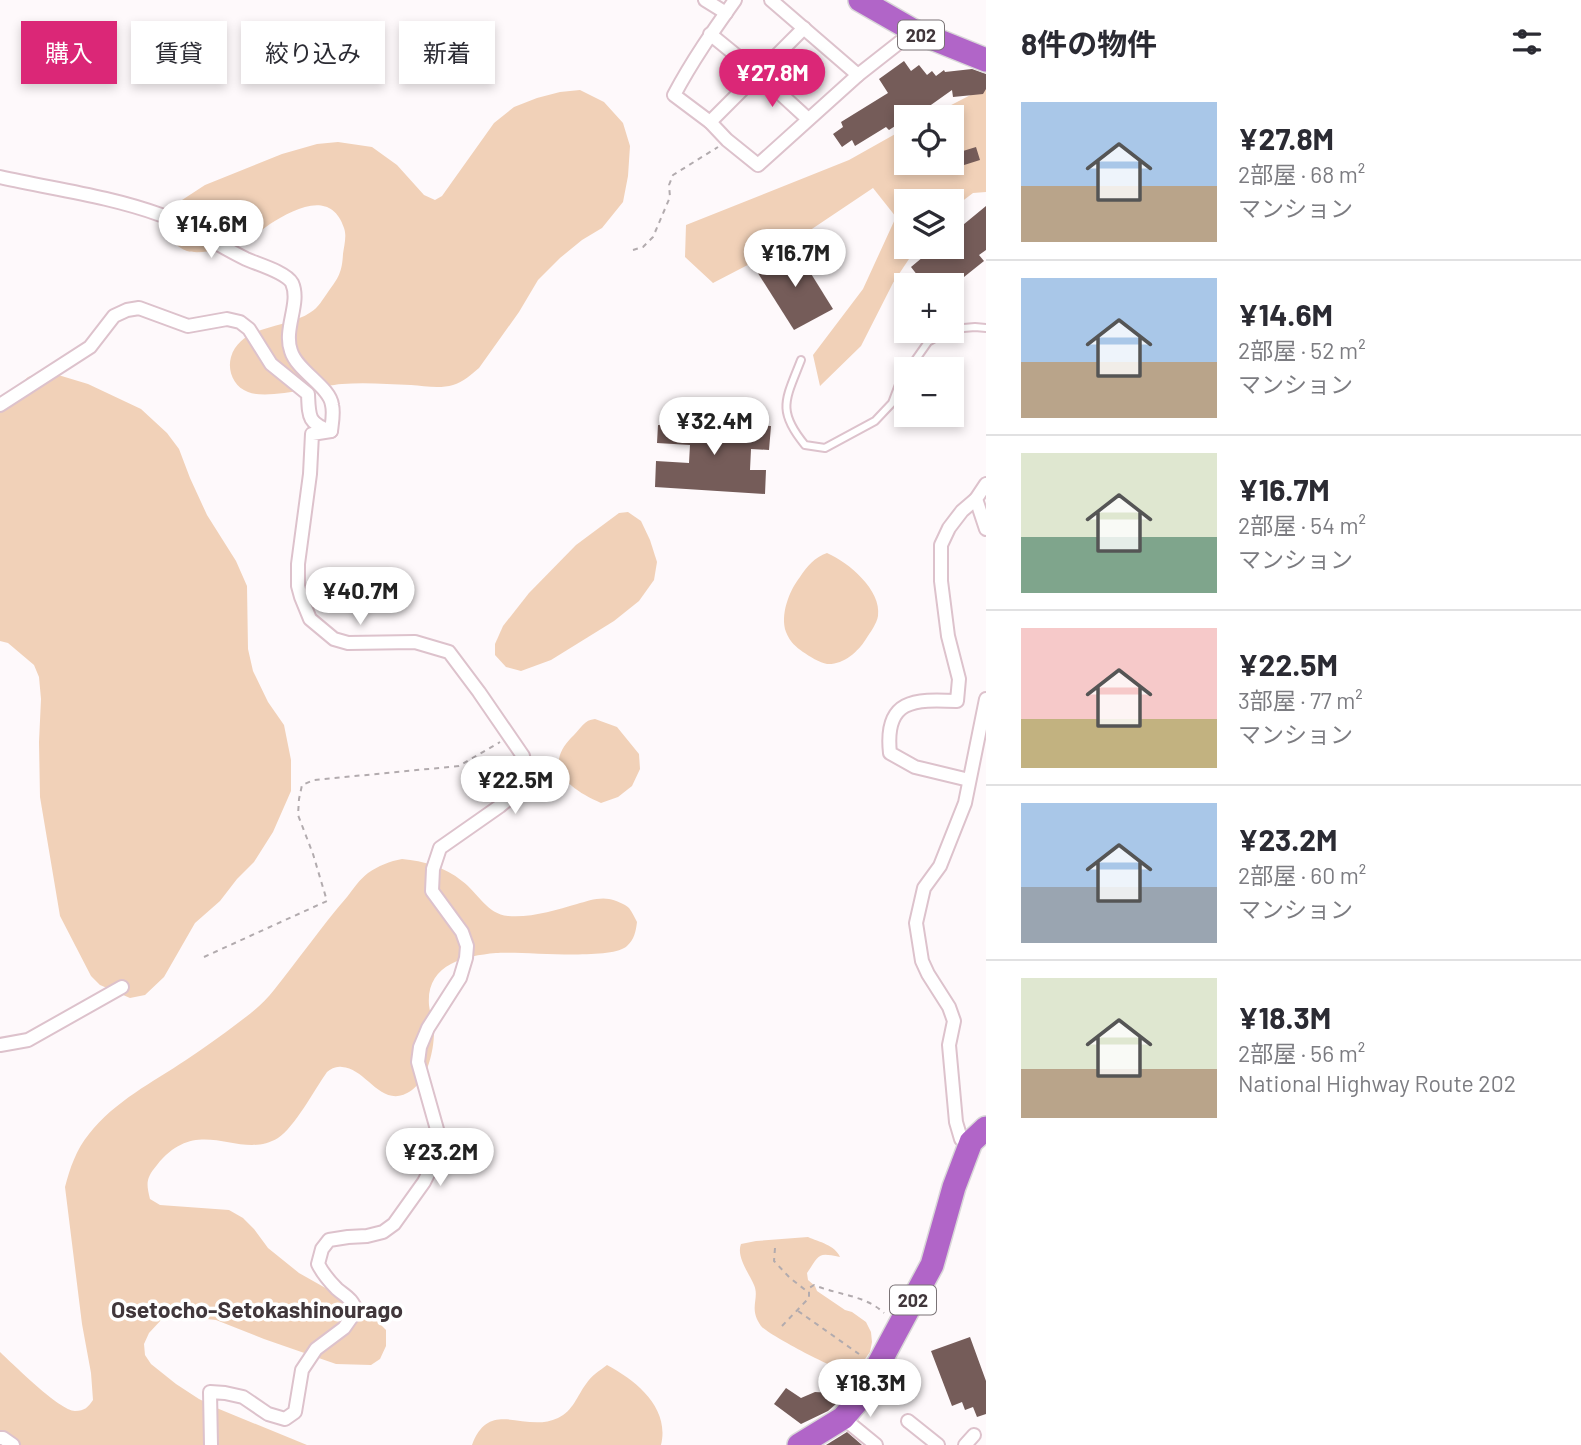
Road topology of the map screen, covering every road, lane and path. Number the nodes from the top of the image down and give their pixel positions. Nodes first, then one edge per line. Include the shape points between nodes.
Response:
1 (705, 0) edge
2 (735, 0) edge
3 (771, 0) edge
4 (860, 0) edge
5 (726, 13) junction
6 (804, 29) junction
7 (914, 32) junction
8 (710, 34) junction
9 (986, 60) edge
10 (759, 74) junction
11 (858, 75) junction
12 (808, 119) junction
13 (710, 122) junction
14 (727, 140) junction
15 (0, 177) edge
16 (633, 250) dead end
17 (964, 328) edge
18 (986, 328) edge
19 (801, 360) dead end
20 (894, 398) edge
21 (0, 405) edge
22 (331, 431) junction
23 (986, 484) edge
24 (976, 499) junction
25 (986, 529) edge
26 (986, 699) edge
27 (509, 736) junction
28 (969, 780) junction
29 (204, 957) dead end
30 (122, 987) dead end
31 (0, 1045) edge
32 (978, 1135) edge
33 (775, 1248) dead end
34 (809, 1293) junction
35 (798, 1310) junction
36 (887, 1320) dead end
37 (782, 1326) dead end
38 (859, 1354) dead end
39 (843, 1419) junction
40 (908, 1422) dead end
41 (0, 1438) edge
42 (13, 1445) edge
43 (211, 1445) edge
44 (799, 1445) edge
45 (876, 1445) edge
46 (938, 1445) edge

1 - 5 street
2 - 5 street
3 - 6 street
4 - 7 highway, 202
5 - 8 street
6 - 10 street
6 - 11 street
7 - 9 highway, 202
7 - 11 street
8 - 10 street
8 - 13 street via 674,95
10 - 12 street
10 - 13 street
11 - 12 street
12 - 14 street via 758,165
13 - 14 street
14 - 16 path via 673,175 670,197 653,236
15 - 22 street via 162,215 287,276 294,301 290,351 332,402
17 - 18 lane
19 - 20 lane via 786,412 805,445 825,448 875,421
21 - 22 street via 90,347 114,316 139,308 188,326 240,322 271,364 308,394 309,416 315,425
22 - 27 street via 312,434 298,564 298,586 310,619 334,639 348,643 415,642 449,652
23 - 24 street
24 - 25 street
24 - 28 street via 949,528 942,545 948,636 959,679 957,701 926,699 901,707 894,716 889,740 890,752 915,767
26 - 28 street
27 - 29 path via 459,765 302,785 298,816 327,901
27 - 43 street via 523,755 529,782 440,848 433,869 432,891 467,946 460,978 420,1047 418,1062 438,1133 434,1162 394,1224 368,1236 329,1240 323,1249 318,1264 323,1275 354,1302 356,1311 344,1328 316,1349 302,1370 295,1412 285,1419 243,1397 210,1392
28 - 32 street via 965,803 940,866 924,888 916,923 922,961 954,1021 949,1045 956,1122 961,1139
30 - 31 street via 28,1040
32 - 39 highway, 202 via 954,1187 932,1265 861,1397
33 - 34 path via 774,1261
34 - 35 path
34 - 36 path via 814,1285 864,1300 874,1304
35 - 37 path
35 - 38 path
39 - 44 highway, 202
39 - 45 street
40 - 46 street
41 - 42 street

